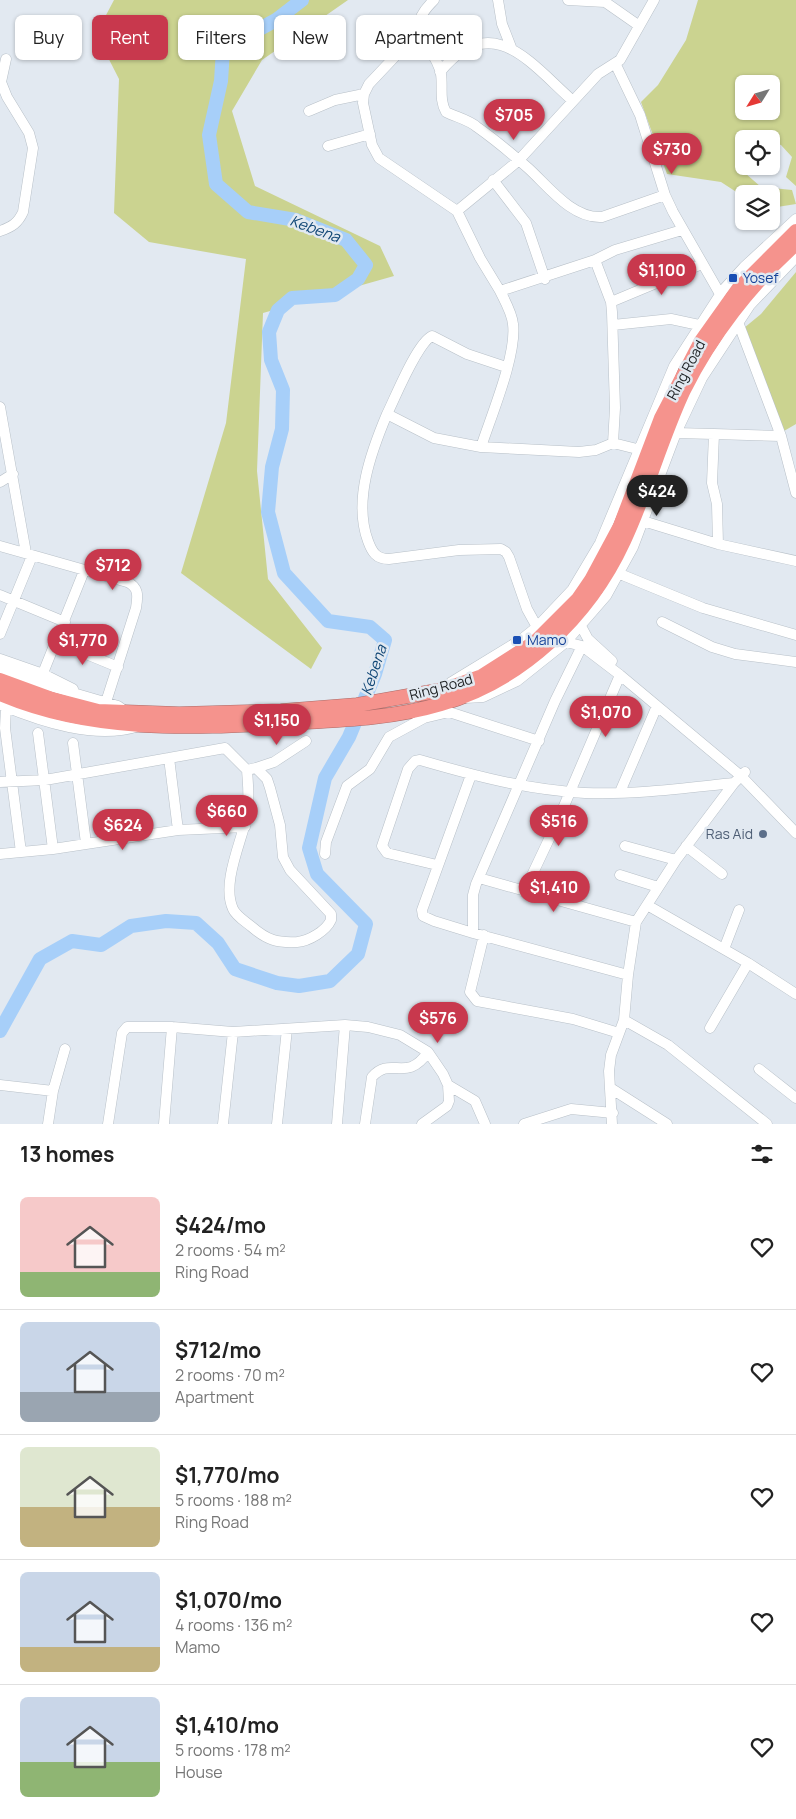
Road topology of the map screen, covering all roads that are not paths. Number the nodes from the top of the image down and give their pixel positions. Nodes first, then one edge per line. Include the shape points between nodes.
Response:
1 (434, 0) edge
2 (498, 0) edge
3 (568, 0) edge
4 (654, 0) edge
5 (421, 15) edge
6 (638, 24) junction
7 (511, 47) junction
8 (6, 59) dead end
9 (392, 60) edge
10 (434, 60) edge
11 (615, 64) junction
12 (440, 72) junction
13 (364, 94) junction
14 (3, 98) edge
15 (573, 102) junction
16 (309, 111) dead end
17 (370, 134) junction
18 (328, 146) dead end
19 (518, 161) junction
20 (493, 180) junction
21 (665, 195) junction
22 (457, 211) junction
23 (796, 218) edge
24 (682, 230) junction
25 (0, 231) edge
26 (796, 231) edge
27 (796, 244) edge
28 (796, 257) edge
29 (595, 260) junction
30 (702, 264) junction
31 (545, 279) junction
32 (500, 291) junction
33 (720, 294) junction
34 (611, 302) junction
35 (738, 322) junction
36 (613, 325) junction
37 (699, 325) junction
38 (506, 367) junction
39 (0, 407) edge
40 (387, 414) junction
41 (676, 433) junction
42 (714, 434) junction
43 (782, 436) junction
44 (613, 443) junction
45 (481, 447) junction
46 (637, 449) junction
47 (13, 474) junction
48 (0, 482) edge
49 (796, 493) edge
50 (643, 520) junction
51 (718, 544) junction
52 (0, 546) edge
53 (29, 555) junction
54 (796, 561) edge
55 (84, 571) junction
56 (620, 574) junction
57 (0, 595) edge
58 (15, 601) junction
59 (65, 622) junction
60 (662, 622) dead end
61 (581, 626) junction
62 (537, 627) junction
63 (0, 634) edge
64 (796, 635) edge
65 (57, 642) junction
66 (566, 642) junction
67 (582, 646) junction
68 (0, 659) edge
69 (796, 662) edge
70 (118, 667) junction
71 (0, 668) edge
72 (620, 675) junction
73 (41, 679) junction
74 (0, 680) edge
75 (442, 690) junction
76 (459, 698) junction
77 (2, 702) edge
78 (106, 702) junction
79 (657, 706) junction
80 (130, 714) junction
81 (222, 720) junction
82 (38, 734) dead end
83 (306, 741) dead end
84 (539, 741) junction
85 (73, 743) dead end
86 (169, 758) junction
87 (251, 769) junction
88 (77, 775) junction
89 (471, 775) junction
90 (740, 777) junction
91 (45, 780) junction
92 (0, 782) edge
93 (13, 782) junction
94 (520, 786) junction
95 (570, 792) junction
96 (620, 792) junction
97 (245, 827) junction
98 (795, 828) edge
99 (178, 830) junction
100 (86, 843) junction
101 (625, 846) dead end
102 (686, 846) junction
103 (53, 849) junction
104 (21, 852) junction
105 (0, 854) edge
106 (325, 854) dead end
107 (676, 860) junction
108 (437, 865) junction
109 (722, 874) dead end
110 (620, 875) dead end
111 (479, 878) junction
112 (658, 887) junction
113 (524, 892) junction
114 (647, 905) junction
115 (739, 910) dead end
116 (636, 922) junction
117 (473, 932) junction
118 (484, 935) junction
119 (724, 949) junction
120 (748, 963) junction
121 (628, 975) junction
122 (796, 994) edge
123 (624, 1020) junction
124 (345, 1025) junction
125 (172, 1027) junction
126 (710, 1028) dead end
127 (287, 1029) junction
128 (233, 1032) junction
129 (619, 1033) junction
130 (65, 1049) dead end
131 (428, 1052) junction
132 (759, 1069) dead end
133 (0, 1085) edge
134 (448, 1085) junction
135 (612, 1089) junction
136 (53, 1091) junction
137 (796, 1098) edge
138 (612, 1119) edge
139 (48, 1124) edge
140 (108, 1124) edge
141 (164, 1124) edge
142 (223, 1124) edge
143 (277, 1124) edge
144 (338, 1124) edge
145 (364, 1124) edge
146 (422, 1124) edge
147 (485, 1124) edge
148 (524, 1124) edge
149 (667, 1124) edge
150 (767, 1124) edge

1 - 5 street
2 - 7 street via 502,24
3 - 6 street via 605,2
4 - 6 street
6 - 11 street via 624,54
7 - 12 street via 498,44 468,49
7 - 15 street via 529,59
8 - 14 street via 1,82
9 - 13 street
10 - 12 street
11 - 15 street via 598,74
11 - 21 street via 640,116
12 - 19 street via 446,112 476,125
13 - 16 street via 335,100
13 - 17 street
14 - 25 street via 29,133 33,148 23,212 14,225
15 - 19 street
17 - 18 street
17 - 22 street via 374,152 380,158
19 - 20 street
19 - 21 street via 563,201 593,218
20 - 22 street
20 - 31 street via 526,223
21 - 24 street
22 - 32 street
23 - 33 street
24 - 29 street via 614,250
24 - 30 street
26 - 75 highway, Ring Road via 738,288 700,341 661,418 620,526 578,599 535,642 508,661 474,679
27 - 76 highway, Ring Road via 745,299 698,365 669,426 625,539 587,603 528,661 500,679
28 - 35 street
29 - 31 street
29 - 34 street
30 - 33 street
30 - 34 street
31 - 32 street
32 - 38 street via 513,323
33 - 37 street
34 - 36 street
35 - 41 street via 702,378
35 - 43 street
36 - 37 street via 671,319
36 - 44 street
37 - 46 street via 674,366
38 - 40 street via 466,354 432,336 419,349
38 - 45 street
39 - 47 street
40 - 45 street via 434,438
40 - 62 street via 368,467 362,514 363,528 375,555 389,559 459,550 500,549 509,557 526,609
41 - 42 street
41 - 50 street
42 - 43 street
42 - 51 street via 712,483 717,504
43 - 49 street
44 - 45 street via 579,452
44 - 46 street
46 - 62 street via 600,543 587,567 572,590
47 - 48 street
47 - 53 street
50 - 51 street
50 - 56 street
51 - 54 street
52 - 53 street
53 - 55 street
53 - 58 street
55 - 59 street
55 - 70 street via 126,582 138,592
56 - 61 street
56 - 64 street via 703,608
57 - 58 street
58 - 59 street
58 - 63 street
59 - 65 street
60 - 69 street via 712,647 735,654
61 - 66 street
61 - 90 street via 595,647
62 - 75 street
65 - 70 street
65 - 73 street
66 - 67 street
66 - 76 street via 517,681 483,697
67 - 72 street
67 - 84 street
68 - 73 street
70 - 78 street
71 - 73 street
72 - 79 street
72 - 95 street
73 - 78 street
74 - 80 highway, Ring Road via 52,699
75 - 81 highway, Ring Road via 357,705
76 - 81 highway, Ring Road via 418,710 360,718
77 - 81 highway, Ring Road via 82,719 140,726
77 - 93 street
78 - 80 street
79 - 90 street
79 - 96 street
80 - 81 highway, Ring Road
82 - 91 street
83 - 87 street via 274,762
84 - 94 street
84 - 106 street via 450,712 424,718 390,737 370,769 347,786 326,842
85 - 88 street
86 - 87 street via 225,748
86 - 88 street
86 - 99 street
87 - 97 street
87 - 97 street via 267,779 280,825 284,857 290,870 331,914 331,920 324,929 302,942 269,940 234,911 230,894 232,874 236,848
88 - 91 street
88 - 100 street
89 - 94 street
89 - 108 street
89 - 108 street via 420,760 408,769 383,850
90 - 96 street
90 - 98 street
90 - 102 street
91 - 93 street
91 - 103 street
92 - 93 street
93 - 104 street
94 - 95 street
94 - 111 street
95 - 96 street
95 - 113 street
97 - 99 street
99 - 100 street
100 - 103 street
101 - 107 street
102 - 107 street
102 - 109 street
103 - 104 street
104 - 105 street
107 - 112 street
108 - 117 street via 422,910 423,916
110 - 112 street
111 - 113 street
111 - 117 street via 473,894
112 - 114 street
113 - 116 street
114 - 116 street
114 - 119 street
115 - 119 street
116 - 121 street
117 - 118 street
118 - 121 street
118 - 129 street via 470,992 472,998 573,1019
119 - 120 street
120 - 122 street
120 - 126 street
121 - 123 street
123 - 129 street
123 - 150 street via 668,1045
124 - 127 street
124 - 131 street via 400,1035
124 - 144 street
125 - 128 street
125 - 140 street via 123,1030
125 - 141 street
127 - 128 street
127 - 143 street
128 - 142 street
129 - 135 street via 609,1071
130 - 136 street
131 - 134 street
131 - 145 street via 414,1067 386,1068 372,1077
132 - 137 street
133 - 136 street
134 - 146 street via 449,1101 446,1106
134 - 147 street via 475,1101
135 - 138 street
135 - 149 street
136 - 139 street
138 - 148 street via 571,1109

